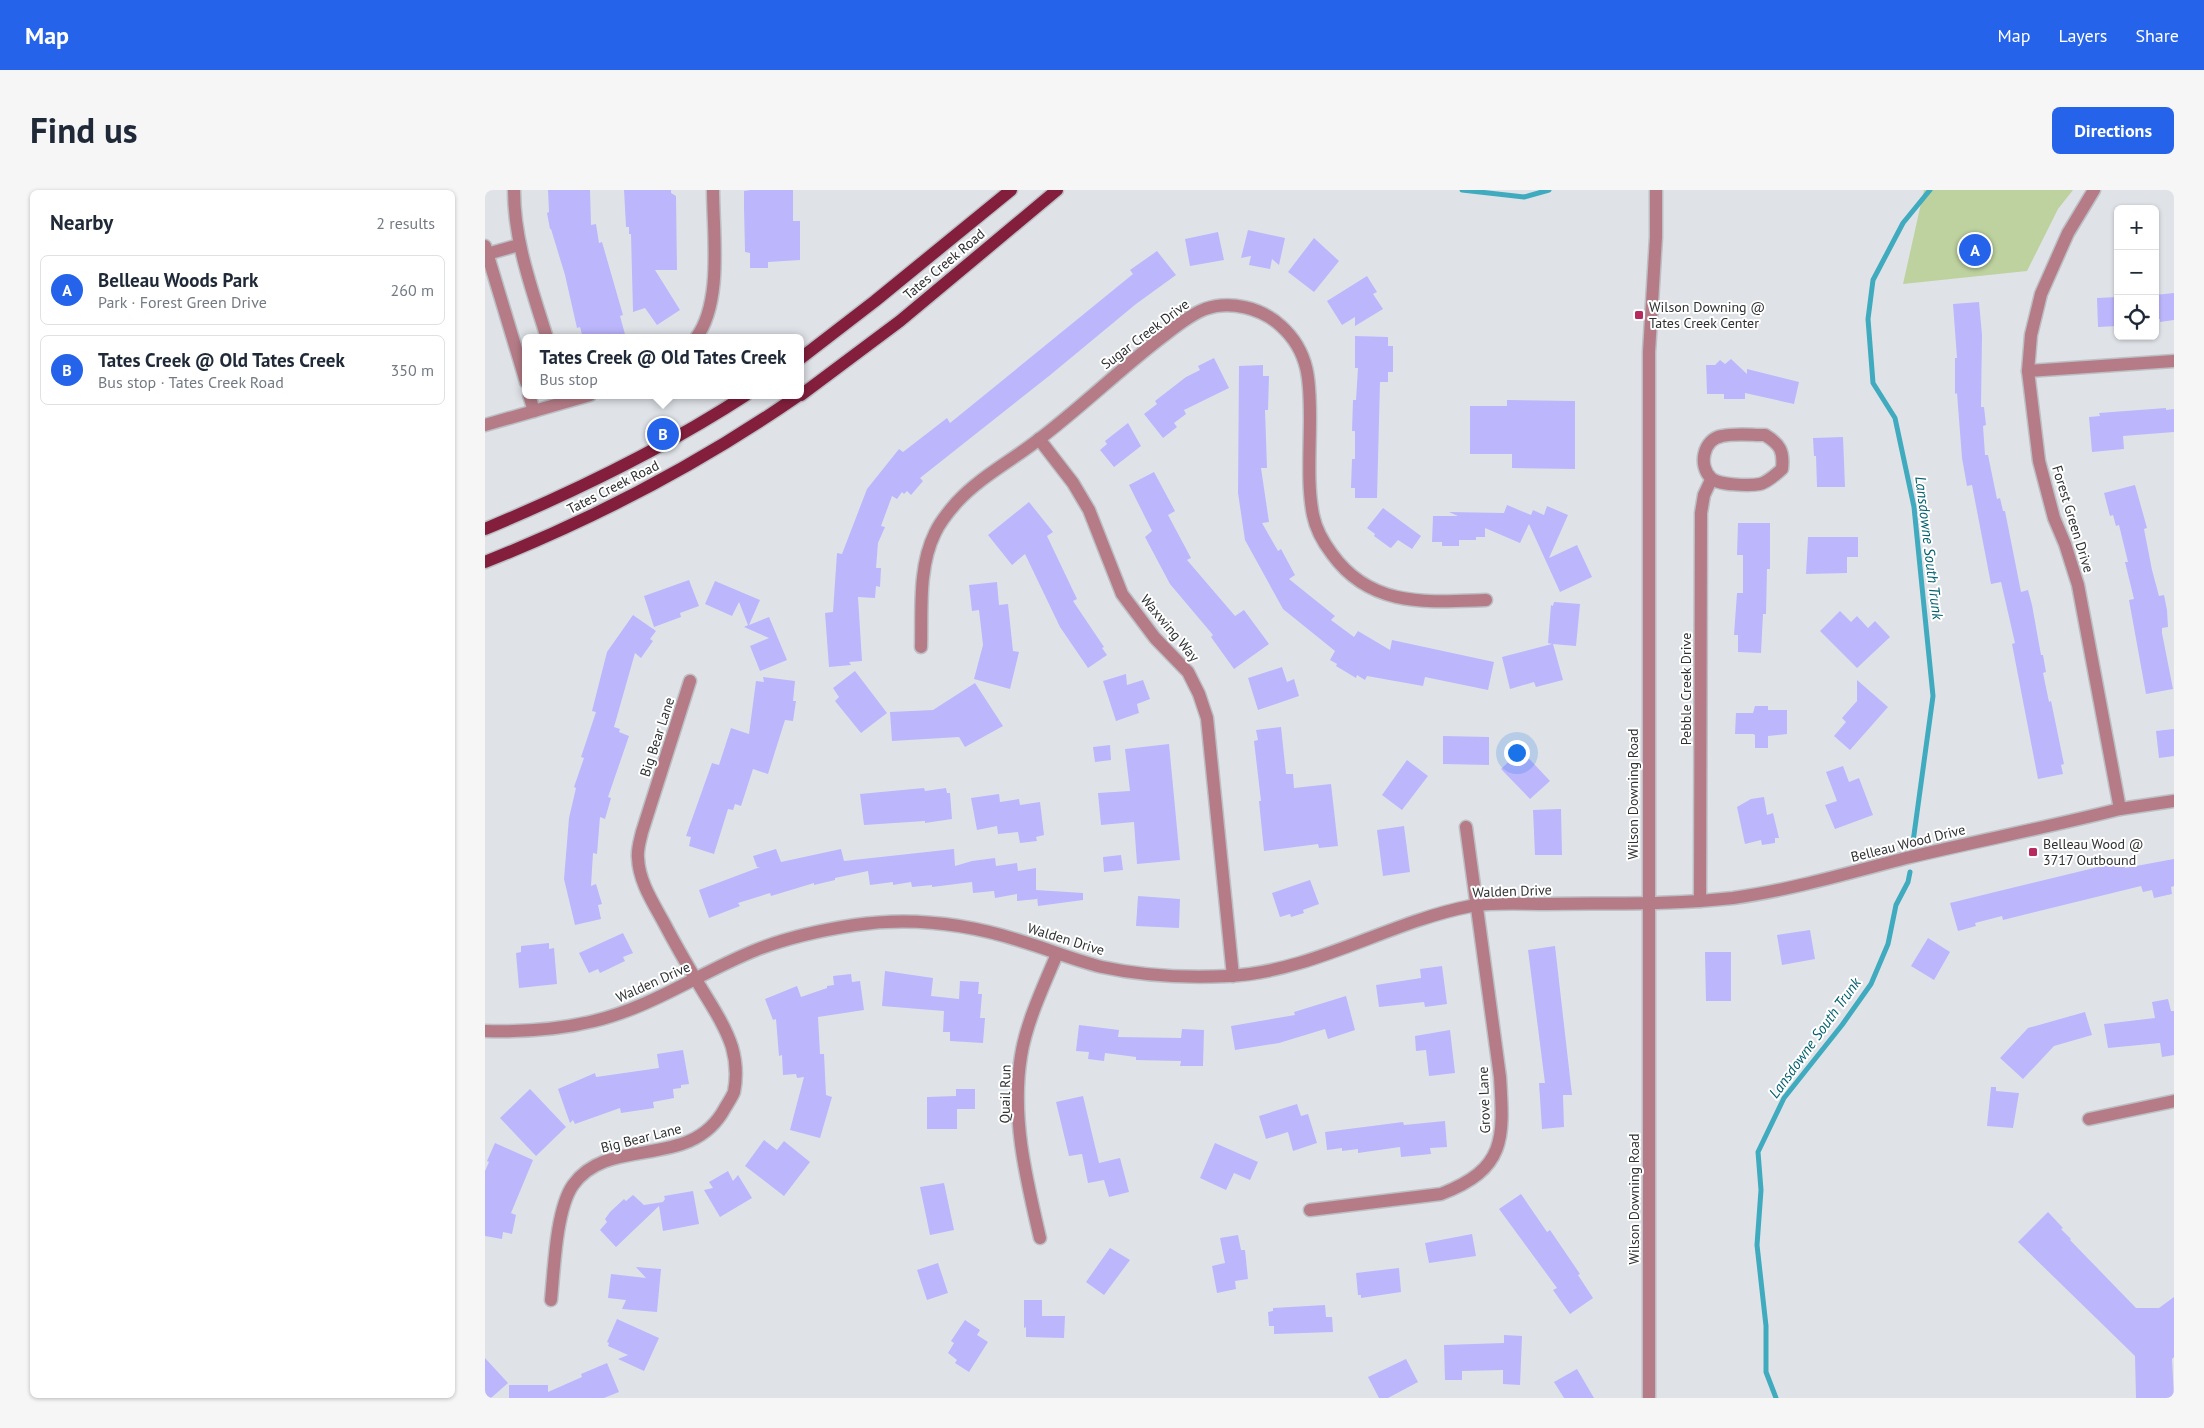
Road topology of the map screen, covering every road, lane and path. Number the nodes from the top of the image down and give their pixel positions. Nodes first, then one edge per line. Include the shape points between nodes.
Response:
1 (514, 190) edge
2 (713, 190) edge
3 (1011, 190) edge
4 (1057, 190) edge
5 (1656, 190) edge
6 (2094, 190) edge
7 (519, 245) junction
8 (486, 250) edge
9 (546, 334) edge
10 (699, 334) edge
11 (804, 356) edge
12 (2174, 361) edge
13 (2029, 371) junction
14 (522, 372) edge
15 (804, 392) edge
16 (530, 399) edge
17 (566, 399) edge
18 (740, 399) edge
19 (794, 399) edge
20 (534, 411) junction
21 (485, 425) edge
22 (1039, 439) junction
23 (1711, 480) junction
24 (485, 529) edge
25 (485, 562) edge
26 (1486, 600) dead end
27 (921, 647) dead end
28 (690, 681) dead end
29 (2174, 801) edge
30 (2120, 809) junction
31 (1466, 827) dead end
32 (1701, 901) junction
33 (1648, 902) junction
34 (1476, 905) junction
35 (1057, 954) junction
36 (1233, 976) junction
37 (696, 980) junction
38 (485, 1030) edge
39 (2174, 1101) edge
40 (2089, 1120) dead end
41 (1310, 1210) dead end
42 (1039, 1238) dead end
43 (551, 1300) dead end
44 (1649, 1398) edge

1 - 7 street
2 - 10 street via 711,304
3 - 11 main road, Tates Creek Road
4 - 15 main road, Tates Creek Road via 900,321
5 - 33 street, Wilson Downing Road via 1649,352
6 - 13 street, Forest Green Drive via 2068,233 2041,294 2031,335
7 - 8 street
7 - 9 street
8 - 14 street
12 - 13 street
13 - 30 street, Forest Green Drive via 2039,461 2054,518 2078,585
16 - 20 street
17 - 20 street
18 - 24 main road, Tates Creek Road via 633,462
19 - 25 main road, Tates Creek Road via 721,447 637,494
20 - 21 street
22 - 26 street, Sugar Creek Drive via 1117,372 1187,318 1206,308 1224,306 1262,312 1281,325 1296,342 1307,366 1313,517 1321,539 1338,562 1357,580 1380,593 1408,600
22 - 27 street, Sugar Creek Drive via 958,501 934,534 924,569
22 - 36 street, Waxwing Way via 1089,510 1123,594 1155,638 1188,672 1199,694 1207,718
23 - 23 street via 1760,484 1770,479 1782,469 1783,457 1776,441 1765,435 1721,436 1709,442 1703,456 1704,470
23 - 32 street, Pebble Creek Drive via 1701,513
28 - 37 street, Big Bear Lane via 642,832 637,858 645,890
29 - 30 street, Belleau Wood Drive
30 - 32 street, Belleau Wood Drive via 1763,893
31 - 34 street, Grove Lane
32 - 33 street, Belleau Wood Drive
33 - 34 street, Walden Drive
33 - 44 street, Wilson Downing Road
34 - 36 street, Walden Drive via 1408,922 1297,963
34 - 41 street, Grove Lane via 1500,1077 1501,1133 1494,1156 1477,1176 1441,1194
35 - 36 street, Walden Drive via 1105,967 1149,974
35 - 37 street, Walden Drive via 983,930 950,924 887,922 783,941 755,950
35 - 42 street, Quail Run via 1021,1053 1018,1079 1020,1138
37 - 38 street, Walden Drive via 597,1021 519,1032
37 - 43 street, Big Bear Lane via 731,1046 736,1072 734,1093 719,1119 699,1137 676,1146 613,1158 590,1169 573,1184 567,1195 556,1248
39 - 40 street

